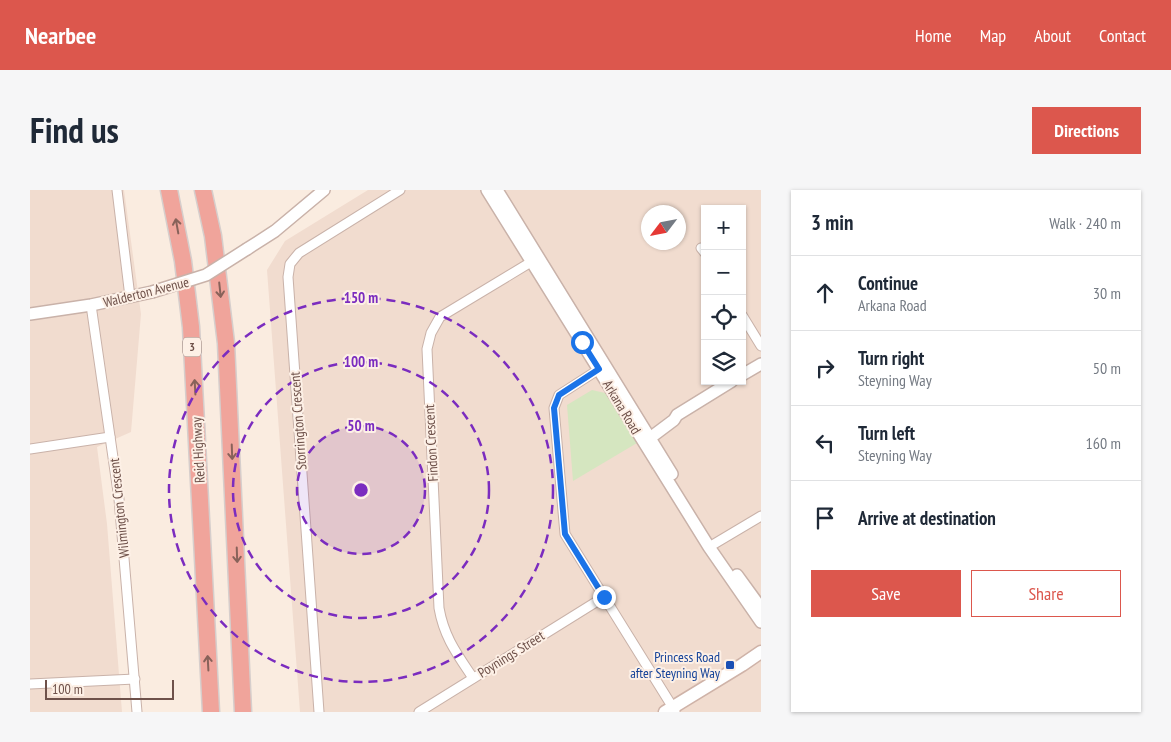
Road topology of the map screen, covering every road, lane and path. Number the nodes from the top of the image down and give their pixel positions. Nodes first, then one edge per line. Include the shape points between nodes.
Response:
1 (117, 190) edge
2 (169, 190) edge
3 (203, 190) edge
4 (324, 190) edge
5 (400, 190) edge
6 (486, 190) edge
7 (497, 190) edge
8 (535, 260) junction
9 (130, 298) junction
10 (91, 305) junction
11 (30, 314) edge
12 (746, 322) edge
13 (761, 346) edge
14 (761, 364) edge
15 (603, 367) junction
16 (746, 373) edge
17 (726, 385) edge
18 (645, 436) junction
19 (110, 437) junction
20 (30, 449) edge
21 (761, 516) edge
22 (712, 545) junction
23 (604, 597) junction
24 (761, 608) edge
25 (761, 622) edge
26 (761, 652) edge
27 (761, 661) edge
28 (473, 678) junction
29 (135, 679) junction
30 (30, 684) edge
31 (673, 711) edge
32 (137, 712) edge
33 (210, 712) edge
34 (243, 712) edge
35 (319, 712) edge
36 (418, 712) edge

1 - 9 street
33 -> 2 highway, Reid Highway / 3 via 191,327 183,261
3 -> 34 highway via 217,263 226,343
4 - 9 street, Walderton Avenue, bridge via 281,226 206,275
5 - 35 street, Storrington Crescent via 299,253 290,264 288,277
6 - 8 street, Arkana Road
7 - 8 street, Arkana Road
8 - 15 street, Arkana Road
8 - 28 street, Findon Crescent via 440,317 427,349 439,608 447,639
9 - 10 street, Walderton Avenue
10 - 11 street, Walderton Avenue
10 - 19 street, Wilmington Crescent
12 - 13 street
14 - 16 street
15 - 18 street, Arkana Road
15 - 23 street via 559,395 554,408 565,534
17 - 18 street
18 - 22 street, Arkana Road
19 - 20 street
19 - 29 street, Wilmington Crescent via 119,499
21 - 22 street
22 - 24 street, Arkana Road
22 - 25 street, Arkana Road
23 - 28 street, Poynings Street
23 - 31 street
26 - 31 main road
27 - 31 main road
28 - 36 street, Poynings Street
29 - 30 street
29 - 32 street, Wilmington Crescent

